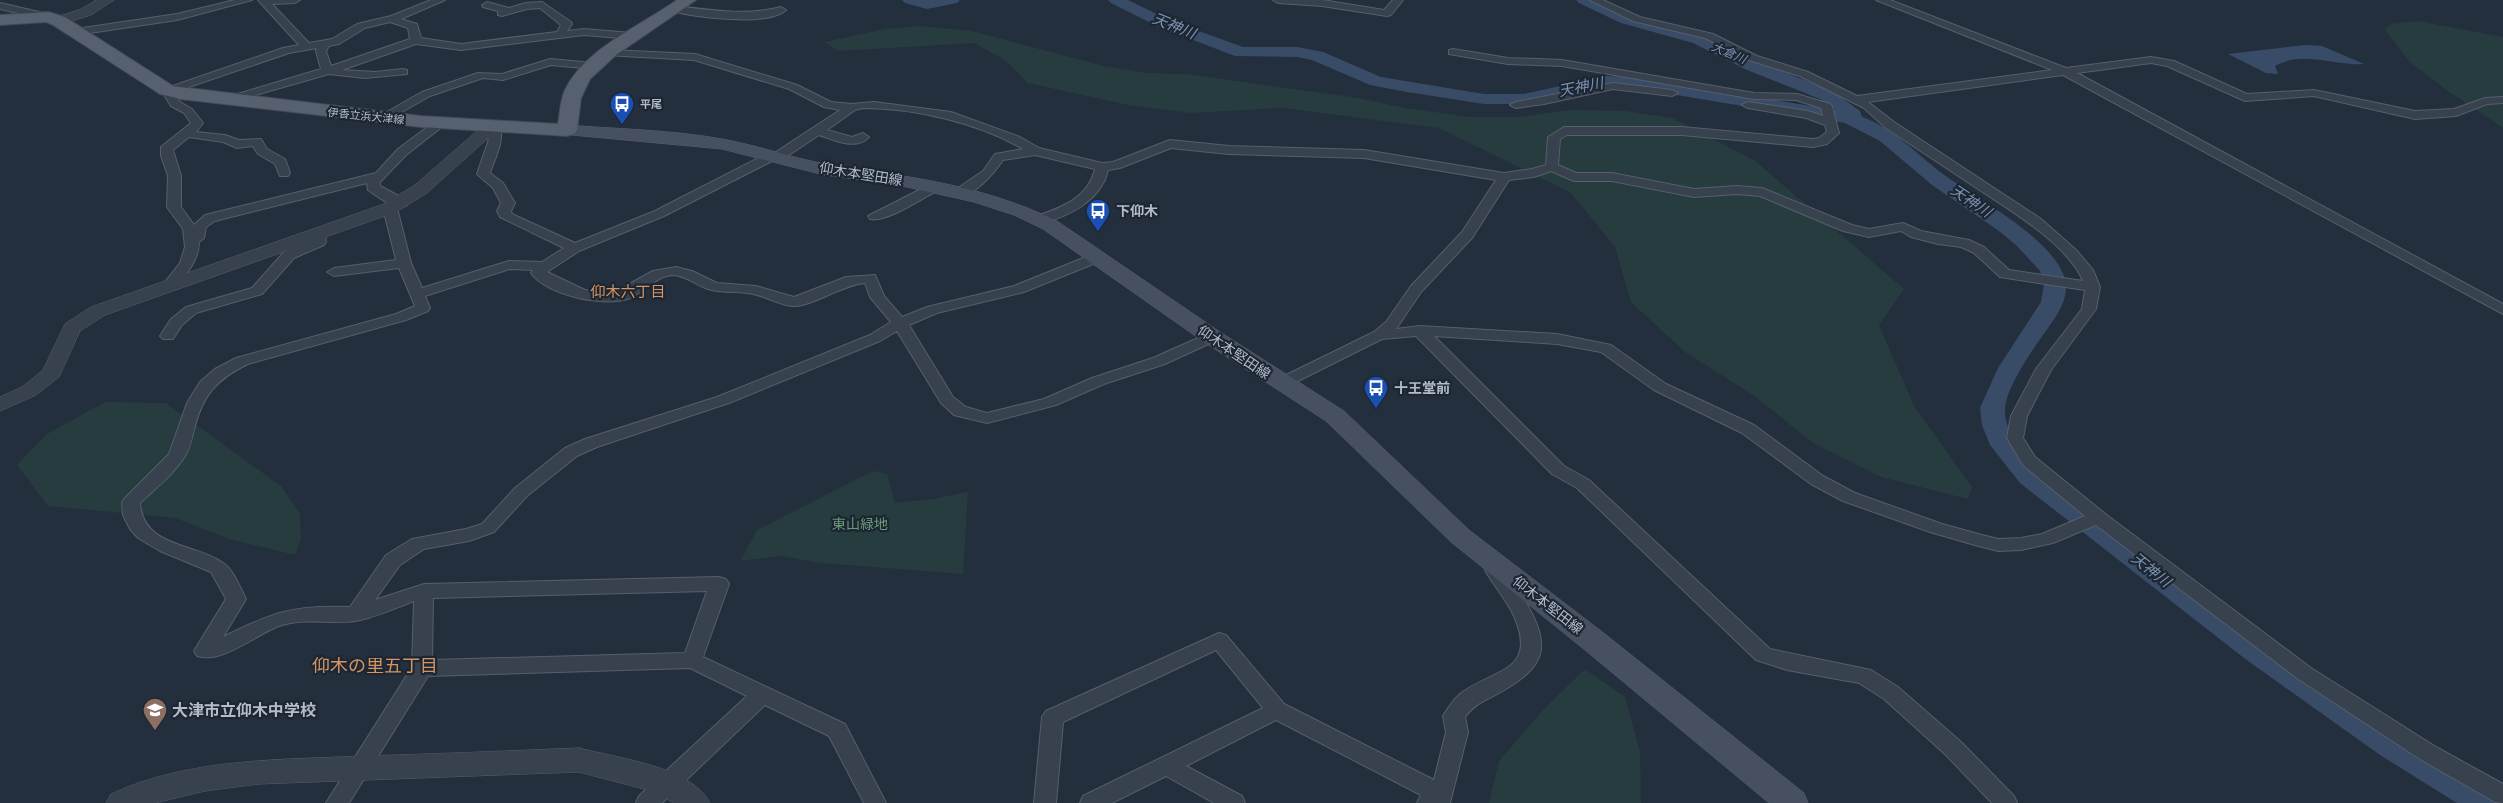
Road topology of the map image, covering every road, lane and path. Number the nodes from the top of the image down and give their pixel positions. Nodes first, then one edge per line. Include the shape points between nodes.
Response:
1 (107, 0) edge
2 (247, 0) edge
3 (295, 0) edge
4 (440, 0) edge
5 (1278, 0) edge
6 (1398, 0) edge
7 (1595, 0) edge
8 (1881, 0) edge
9 (263, 1) edge
10 (682, 4) edge
11 (487, 5) dead end
12 (0, 6) edge
13 (782, 10) dead end
14 (54, 19) junction
15 (390, 19) junction
16 (0, 20) edge
17 (76, 32) junction
18 (565, 35) junction
19 (632, 36) junction
20 (416, 41) junction
21 (325, 44) junction
22 (305, 45) junction
23 (1453, 52) dead end
24 (610, 54) junction
25 (594, 66) junction
26 (327, 70) junction
27 (2064, 71) junction
28 (403, 72) dead end
29 (167, 90) junction
30 (228, 100) junction
31 (1855, 100) junction
32 (2503, 100) edge
33 (1516, 105) dead end
34 (851, 108) junction
35 (1828, 112) junction
36 (384, 117) junction
37 (441, 123) junction
38 (493, 128) junction
39 (567, 130) junction
40 (819, 131) junction
41 (188, 132) junction
42 (863, 137) dead end
43 (1035, 151) junction
44 (773, 157) junction
45 (1102, 167) junction
46 (1552, 167) junction
47 (284, 174) dead end
48 (382, 175) junction
49 (1504, 177) junction
50 (933, 187) junction
51 (960, 193) junction
52 (396, 205) junction
53 (874, 216) dead end
54 (1038, 220) junction
55 (318, 234) junction
56 (191, 240) junction
57 (575, 248) junction
58 (1098, 257) junction
59 (404, 263) junction
60 (544, 266) junction
61 (334, 272) dead end
62 (168, 287) junction
63 (2093, 287) junction
64 (419, 293) junction
65 (2503, 310) edge
66 (900, 323) junction
67 (1420, 331) junction
68 (1379, 335) junction
69 (168, 336) dead end
70 (1212, 337) junction
71 (1282, 383) junction
72 (0, 405) edge
73 (2098, 518) junction
74 (1476, 549) junction
75 (424, 591) junction
76 (355, 614) junction
77 (692, 660) junction
78 (422, 668) junction
79 (762, 695) junction
80 (1277, 710) junction
81 (1167, 766) junction
82 (359, 767) junction
83 (668, 783) junction
84 (2503, 795) edge
85 (121, 803) edge
86 (337, 803) edge
87 (647, 803) edge
88 (696, 803) edge
89 (875, 803) edge
90 (1045, 803) edge
91 (1091, 803) edge
92 (1234, 803) edge
93 (1428, 803) edge
94 (1439, 803) edge
95 (1792, 803) edge
96 (2006, 803) edge

1 - 14 street via 86,12
2 - 17 street via 177,16
3 - 9 street
4 - 15 street
5 - 6 street via 1387,12
7 - 31 street via 1637,19 1709,36 1753,58 1804,74
8 - 27 street
9 - 22 street
10 - 13 street via 716,15 765,14
10 - 19 main road
11 - 18 street via 506,12 526,6 546,6 567,24 562,31
12 - 14 street
14 - 16 main road
14 - 17 main road, 伊香立浜大津線
15 - 20 street via 413,26
15 - 21 street via 361,26 335,42
17 - 29 main road, 伊香立浜大津線
18 - 19 street via 594,32
18 - 20 street via 461,47
19 - 24 main road
20 - 26 street
21 - 22 street
21 - 26 street via 321,50
22 - 29 street
23 - 35 street via 1508,61 1562,63 1754,96 1797,97
24 - 25 main road
24 - 34 street via 695,57 793,86 828,105
25 - 36 street via 550,62 503,77 482,75 426,94
25 - 39 main road via 582,76 575,88
26 - 28 street via 381,75
26 - 30 street
27 - 31 street
27 - 32 street via 2162,60 2245,98 2319,93 2415,115 2456,112 2485,101
27 - 65 street
29 - 30 main road, 伊香立浜大津線
29 - 41 street via 175,104 188,111 197,123
30 - 36 main road, 伊香立浜大津線
31 - 35 street
31 - 63 street via 2036,222 2086,270
33 - 35 street via 1614,86 1808,114
34 - 40 street
34 - 43 street via 874,105 951,116 1016,140
35 - 46 street via 1833,133 1830,138 1813,143 1682,130 1564,131 1554,137
36 - 37 main road, 伊香立浜大津線
37 - 38 main road, 伊香立浜大津線
37 - 48 street via 402,152
38 - 39 main road, 伊香立浜大津線
38 - 52 street via 421,189
38 - 57 street via 494,142 483,174 505,195 507,217
39 - 44 main road, 仰木本堅田線 via 722,144
40 - 42 street via 852,141
40 - 44 street
41 - 47 street via 194,136 228,138 237,144 257,142 262,151 281,162
41 - 56 street via 167,147 166,153 174,173 174,207 184,220
43 - 45 street
43 - 51 street via 999,157 987,174
44 - 50 main road, 仰木本堅田線 via 824,170 880,176
44 - 57 street via 644,221
45 - 49 street via 1116,165 1170,144 1229,150 1364,154
45 - 54 street via 1101,177 1091,193 1074,206
46 - 49 street
46 - 63 street via 1574,177 1612,177 1694,193 1762,192 1860,232 1880,233 1903,227 1916,234 1964,243 1979,250 2005,274
48 - 52 street via 374,181 373,187
48 - 56 street via 210,218 199,225 197,238
49 - 68 street via 1467,235 1416,289 1391,325
50 - 51 main road, 仰木本堅田線
50 - 53 street
51 - 54 main road, 仰木本堅田線 via 1021,211
52 - 55 street
52 - 59 street
54 - 58 main road, 仰木本堅田線
55 - 62 street
55 - 69 street via 319,242 289,254 257,291 191,310 176,322
56 - 62 street via 192,254 185,268
57 - 60 street
58 - 66 street via 1019,289 952,303
58 - 70 main road, 仰木本堅田線
59 - 61 street
59 - 64 street
60 - 64 street via 509,265
60 - 66 street via 538,273 551,282 598,298 623,295 670,271 682,272 723,288 757,290 788,302 796,302 851,280 870,278 877,297
62 - 72 street via 98,311 72,328 52,373 29,391
63 - 73 street via 2089,309 2044,369 2019,416 2015,438 2029,461
64 - 76 street via 423,308 401,317 242,361 212,377 193,404 175,457 131,502 135,526 165,545 218,568 236,599 204,651 216,649 286,616
66 - 70 street via 947,400 960,411 987,418 1050,402 1098,381 1158,362
66 - 76 street via 876,338 723,400 599,439 571,452 521,492 488,528 419,544 393,560
67 - 68 street
67 - 73 street via 1558,339 1606,348 1660,387 1748,429 1817,480 1849,497 1936,528 1998,545 2021,544 2046,539
67 - 96 street via 1558,470 1583,484 1763,655 1864,676 1884,688 1953,748
68 - 71 street
70 - 71 main road, 仰木本堅田線
71 - 74 main road, 仰木本堅田線 via 1352,430
73 - 84 street via 2355,708
74 - 94 street via 1512,593 1521,610 1531,644 1530,656 1523,667 1464,700 1454,716 1457,732
74 - 95 main road, 仰木本堅田線
75 - 76 street
75 - 77 street via 719,584
75 - 78 street
77 - 78 street
77 - 79 street
78 - 82 street
79 - 83 street
79 - 89 street via 837,730
80 - 81 street
80 - 90 street via 1219,640 1053,717
80 - 93 street via 1434,791
81 - 91 street
81 - 92 street
82 - 83 street via 579,760
82 - 85 street via 266,771 205,779 138,795
82 - 86 street
83 - 87 street
83 - 88 street

